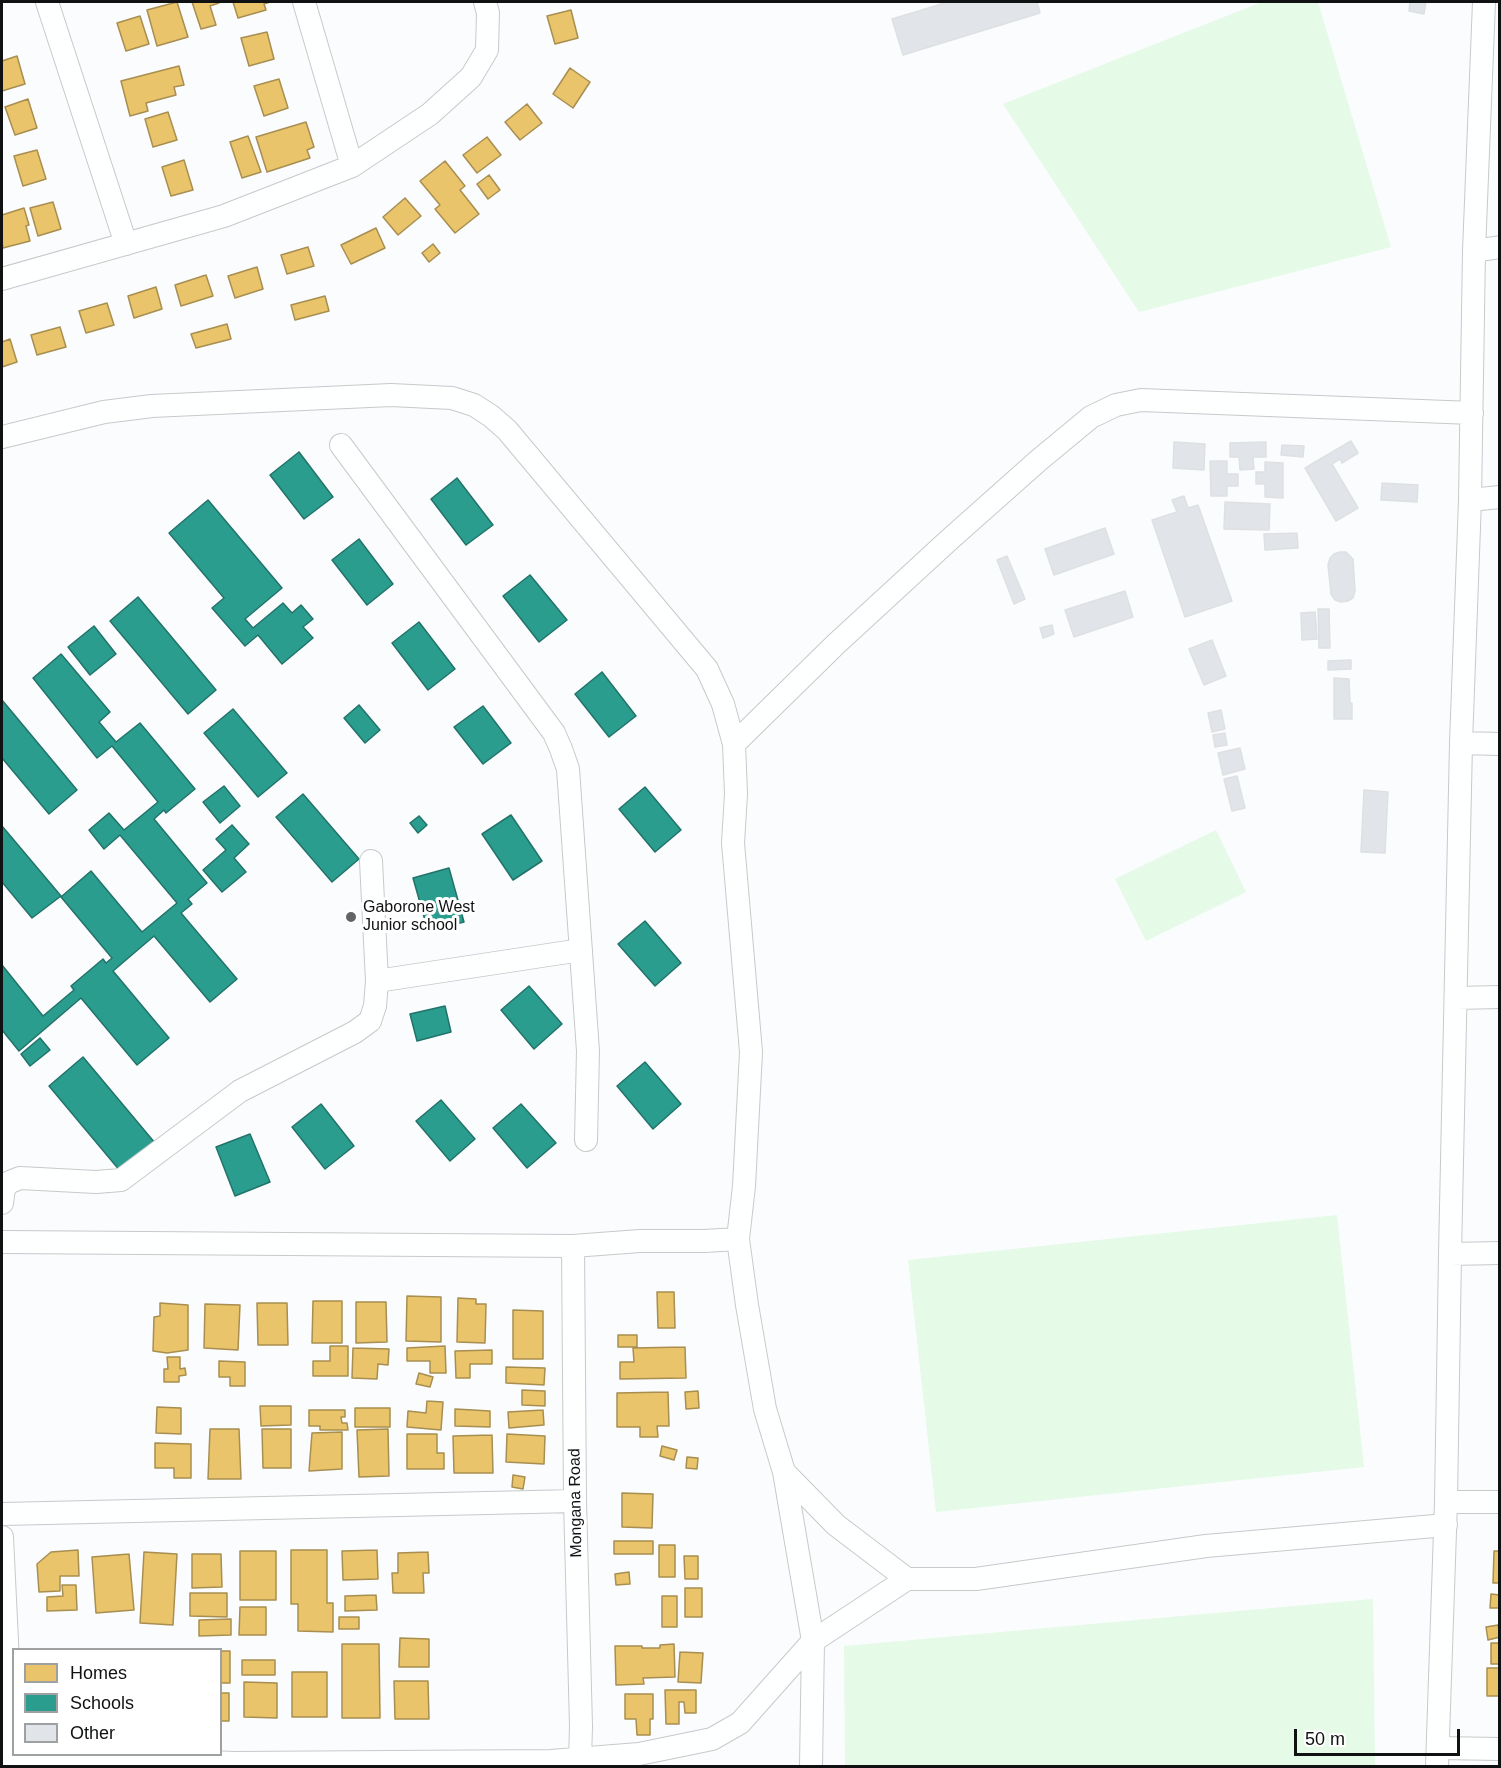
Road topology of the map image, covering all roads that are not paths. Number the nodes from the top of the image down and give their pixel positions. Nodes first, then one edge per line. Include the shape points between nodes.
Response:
1 (47, 2) edge
2 (304, 2) edge
3 (484, 2) edge
4 (1484, 2) edge
5 (352, 166) junction
6 (126, 244) junction
7 (1500, 248) edge
8 (1474, 251) junction
9 (2, 279) edge
10 (1472, 413) junction
11 (2, 437) edge
12 (341, 445) dead end
13 (1500, 497) edge
14 (1470, 500) junction
15 (1461, 743) junction
16 (734, 744) junction
17 (1500, 744) edge
18 (371, 861) dead end
19 (581, 950) junction
20 (377, 981) junction
21 (1500, 997) edge
22 (1456, 998) junction
23 (586, 1140) dead end
24 (2, 1203) edge
25 (738, 1239) junction
26 (2, 1242) edge
27 (573, 1246) junction
28 (1500, 1253) edge
29 (1450, 1254) junction
30 (784, 1472) junction
31 (575, 1501) junction
32 (1446, 1502) junction
33 (1500, 1502) edge
34 (2, 1514) edge
35 (1446, 1525) junction
36 (2, 1537) edge
37 (907, 1579) junction
38 (813, 1641) junction
39 (12, 1735) edge
40 (1500, 1749) edge
41 (35, 1756) edge
42 (1437, 1757) edge
43 (580, 1760) junction
44 (235, 1765) edge
45 (811, 1767) edge

1 - 6 street
2 - 5 street
3 - 5 street via 488,14 487,50 471,77 430,114
4 - 8 street
5 - 6 street via 224,216
6 - 9 street
7 - 8 street
8 - 10 street
10 - 14 street
10 - 16 street via 1141,400 1116,405 1091,417 1039,460 836,644
11 - 16 street via 104,412 152,406 391,395 452,398 474,405 507,430 707,669 723,704
12 - 19 street via 554,733 568,769
13 - 14 street
14 - 15 street
15 - 17 street
15 - 22 street
16 - 25 street via 733,843 751,1052
18 - 20 street
19 - 20 street
19 - 23 street via 588,1051
20 - 24 street via 370,1021 240,1091 121,1180 21,1178 4,1188
21 - 22 street
22 - 29 street
25 - 27 street
25 - 30 street via 765,1410
26 - 27 street
27 - 31 street, Mongana Road
28 - 29 street
29 - 32 street
30 - 37 street via 836,1525
30 - 38 street
31 - 34 street
31 - 43 street, Mongana Road
32 - 33 street
32 - 35 street
35 - 37 street via 1206,1546 975,1579
35 - 42 street
36 - 39 street
37 - 38 street
38 - 43 street via 740,1723 712,1739 639,1754
38 - 45 street
40 - 42 street
41 - 44 street
43 - 44 street

